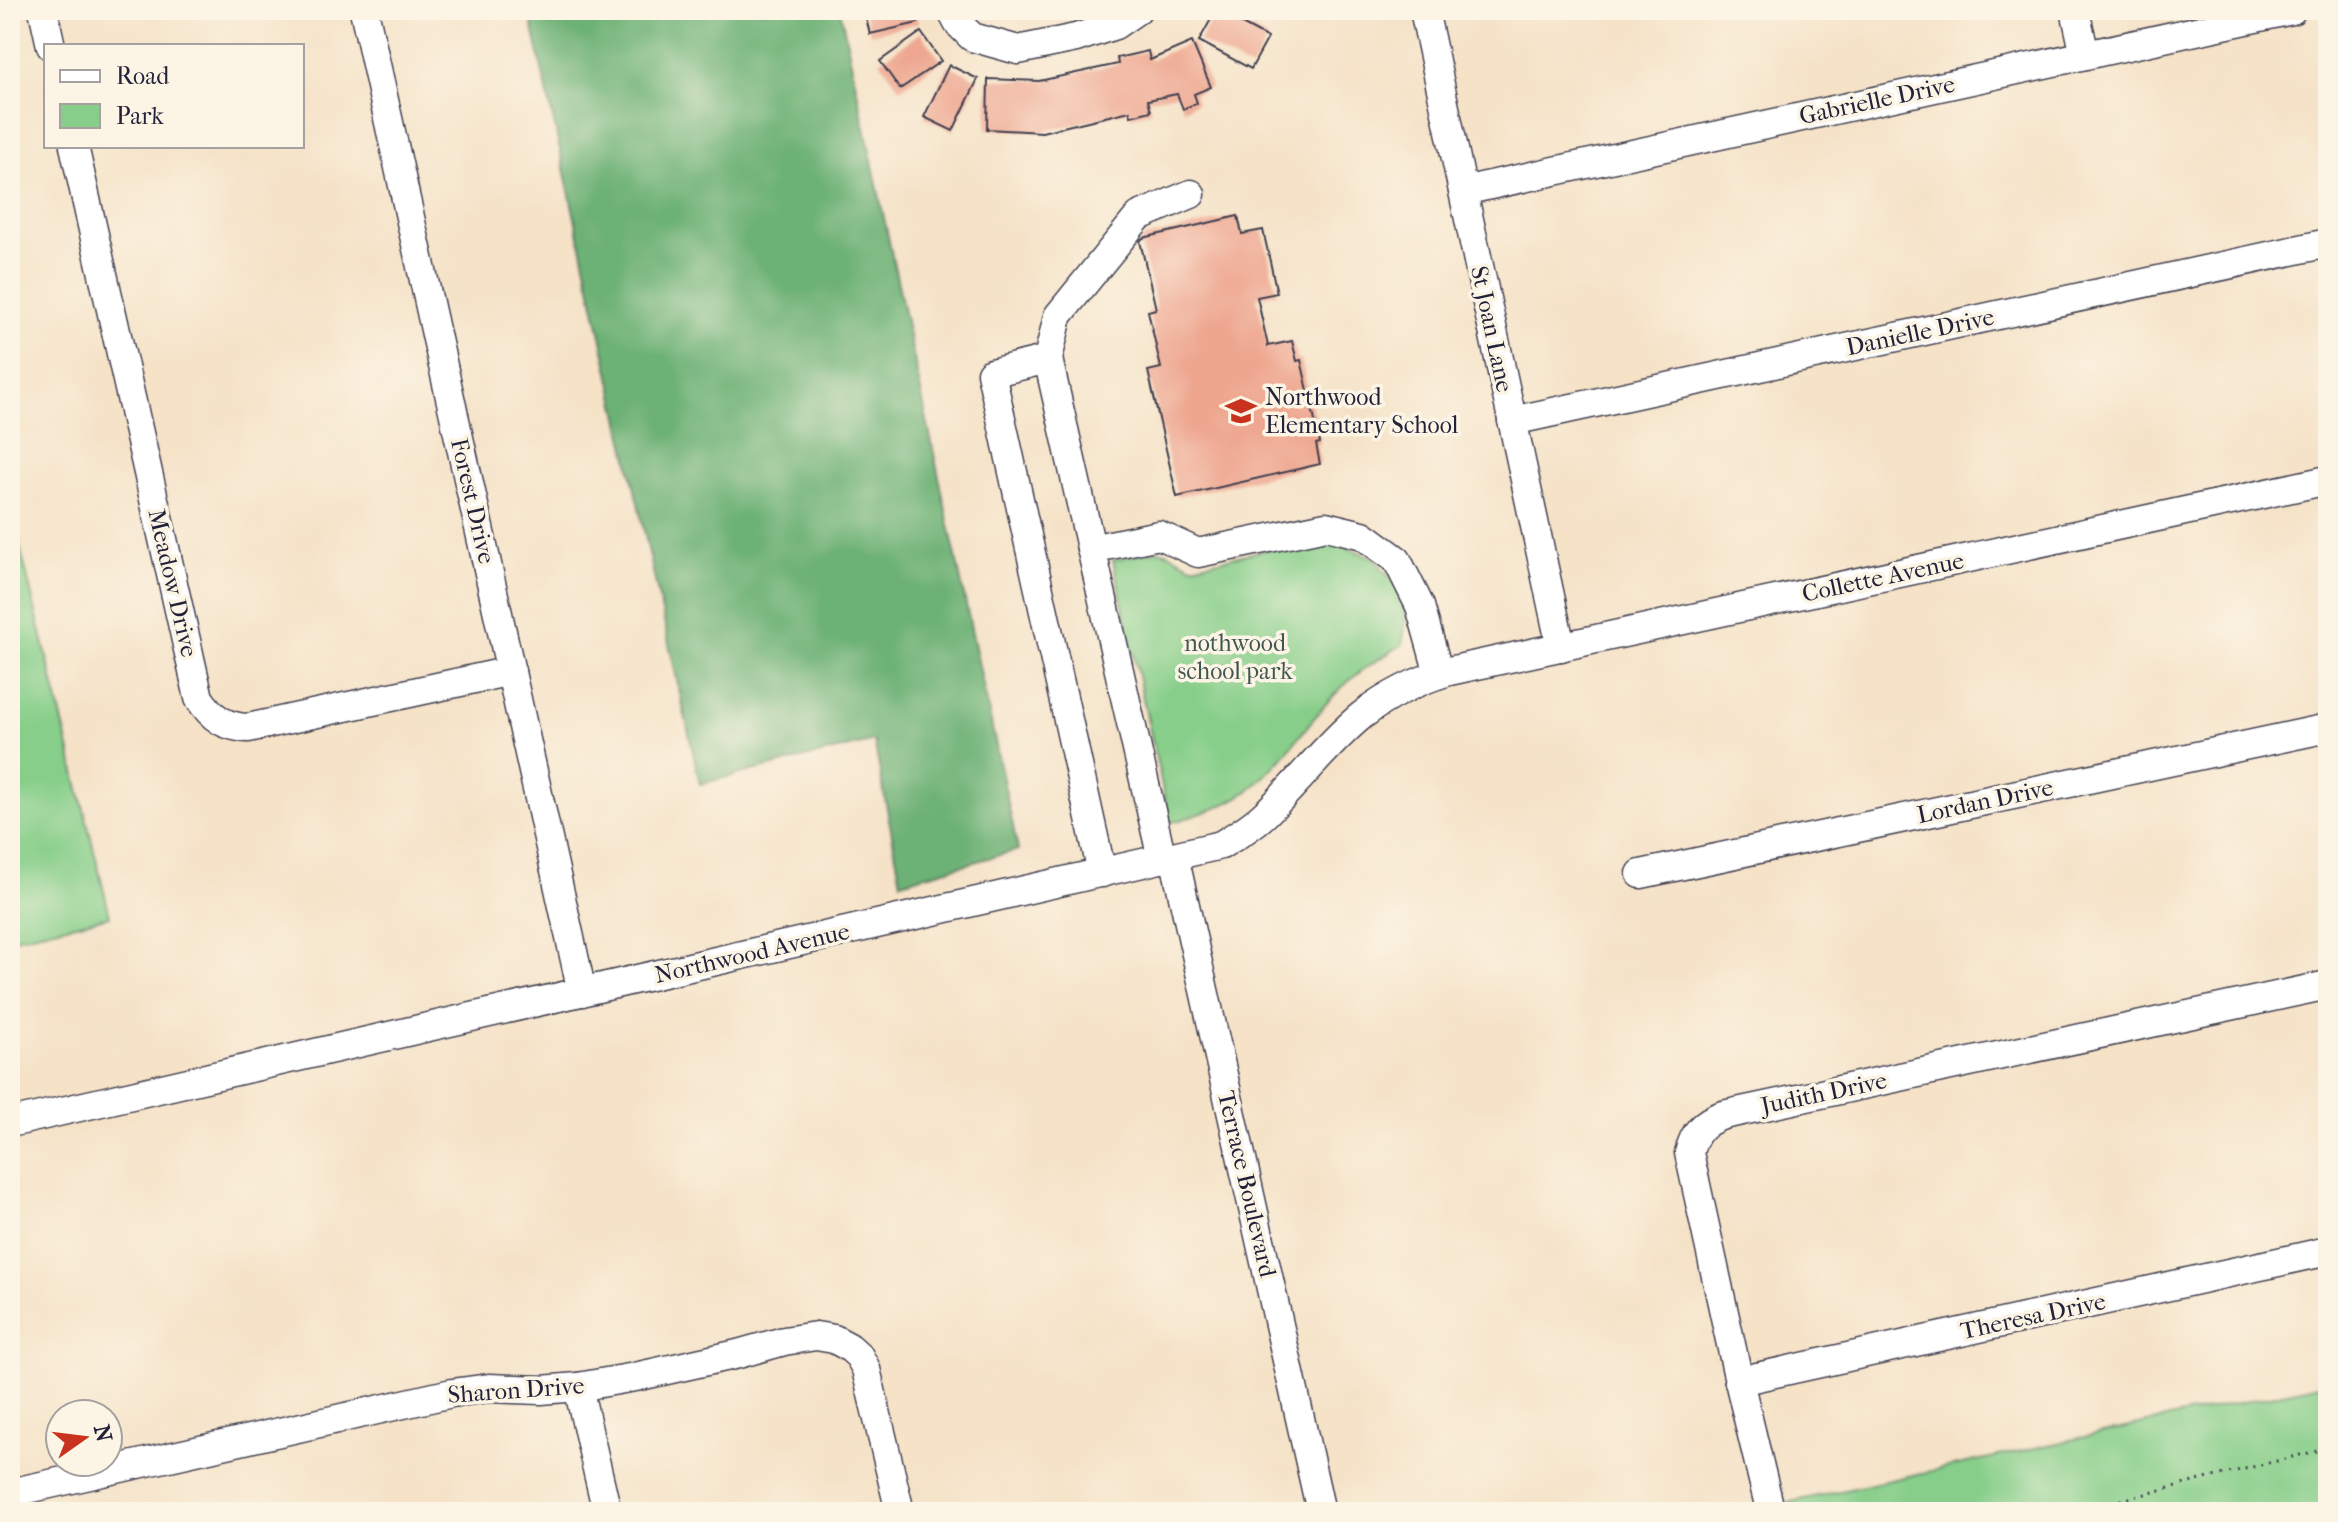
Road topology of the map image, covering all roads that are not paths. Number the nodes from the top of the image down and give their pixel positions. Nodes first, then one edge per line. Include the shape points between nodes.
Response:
1 (43, 10) edge
2 (364, 10) edge
3 (951, 10) edge
4 (1137, 10) edge
5 (1424, 10) edge
6 (2075, 10) edge
7 (2292, 10) edge
8 (51, 44) edge
9 (2085, 55) junction
10 (74, 148) edge
11 (1463, 191) junction
12 (1191, 194) dead end
13 (2328, 243) edge
14 (1048, 359) junction
15 (1512, 421) junction
16 (2328, 480) edge
17 (1091, 549) junction
18 (1561, 647) junction
19 (511, 671) junction
20 (1439, 674) junction
21 (2328, 728) edge
22 (1168, 858) junction
23 (1102, 873) junction
24 (1641, 874) dead end
25 (2328, 985) edge
26 (582, 992) junction
27 (10, 1123) edge
28 (2328, 1251) edge
29 (1739, 1381) junction
30 (578, 1387) junction
31 (10, 1493) edge
32 (1768, 1501) dead end
33 (607, 1512) edge
34 (900, 1512) edge
35 (1321, 1512) edge

1 - 8 street
2 - 19 street, Forest Drive
3 - 4 street via 972,37 1018,50 1089,34
5 - 11 street, St Joan Lane
6 - 9 street
7 - 9 street, Gabrielle Drive
9 - 11 street, Gabrielle Drive
10 - 19 street, Meadow Drive via 199,698 208,711 219,722 248,728
11 - 15 street, St Joan Lane
12 - 14 street via 1139,216 1058,316
13 - 15 street, Danielle Drive
14 - 17 street, Terrace Boulevard
14 - 23 street via 991,373
15 - 18 street, St Joan Lane
16 - 18 street, Collette Avenue
17 - 20 street via 1159,535 1198,553 1326,526 1363,535 1397,560 1420,606
17 - 22 street, Terrace Boulevard
18 - 20 street, Collette Avenue
19 - 26 street, Forest Drive
20 - 22 street, Northwood Avenue via 1361,716 1249,828 1221,845
21 - 24 street, Lordan Drive
22 - 23 street, Northwood Avenue
22 - 35 street, Terrace Boulevard
23 - 26 street, Northwood Avenue
25 - 29 street, Judith Drive via 1710,1119 1699,1128 1689,1153
26 - 27 street, Northwood Avenue
28 - 29 street, Theresa Drive
29 - 32 street, Judith Drive
30 - 31 street, Sharon Drive via 452,1393
30 - 33 street
30 - 34 street, Sharon Drive via 784,1341 834,1339 859,1356 866,1369

